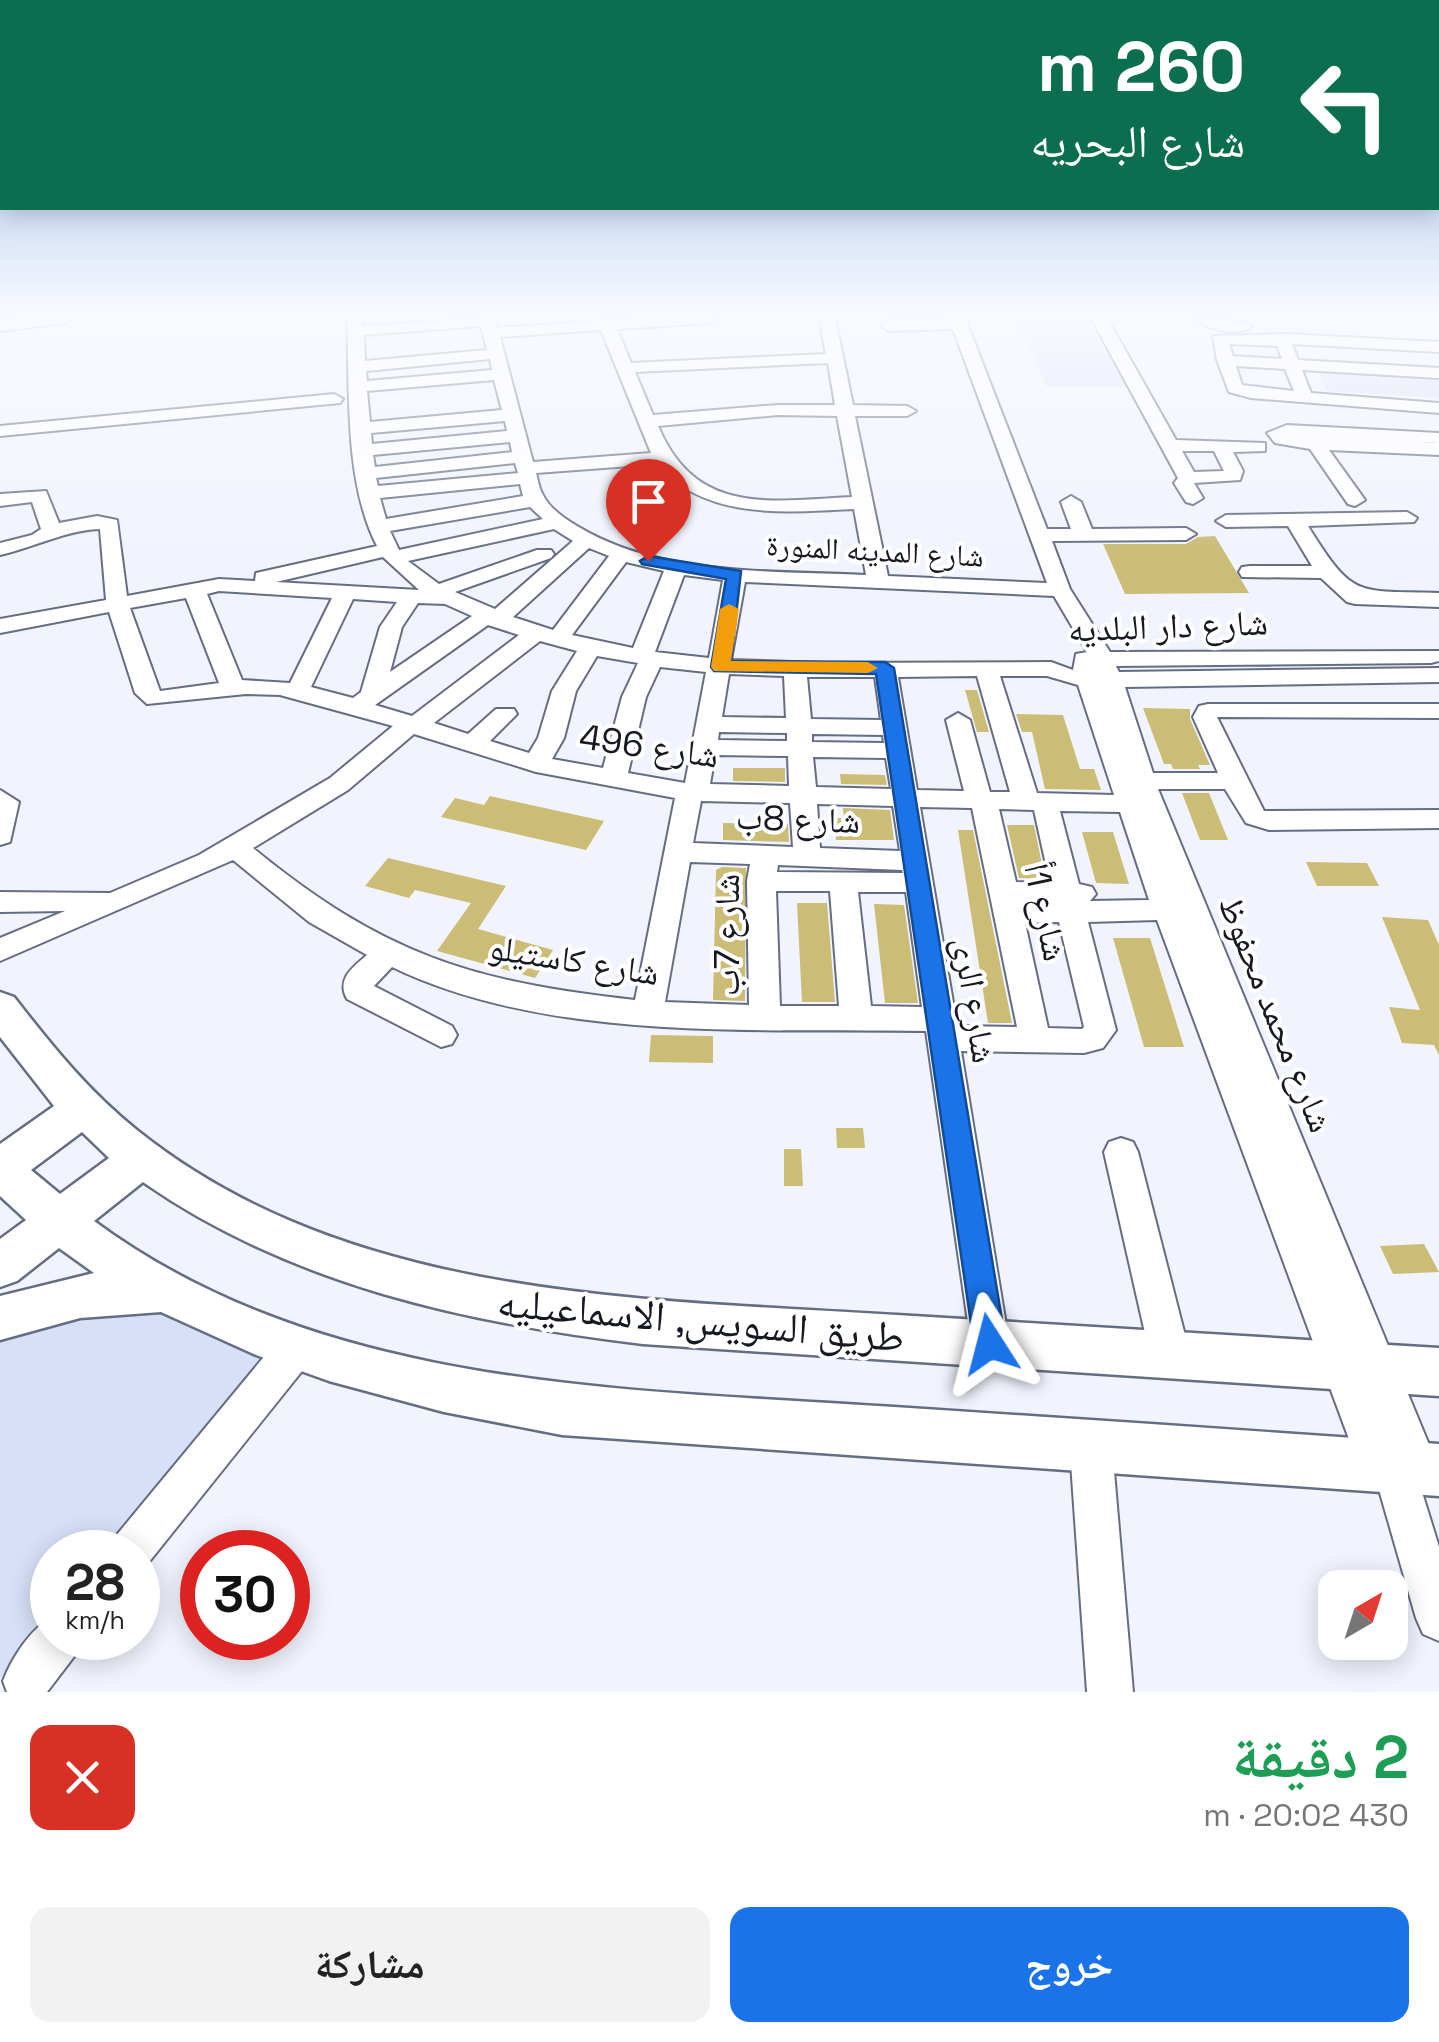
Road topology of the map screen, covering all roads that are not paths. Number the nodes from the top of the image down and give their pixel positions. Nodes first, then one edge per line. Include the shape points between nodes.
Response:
1 (1298, 396) edge
2 (361, 397) edge
3 (507, 397) edge
4 (638, 397) edge
5 (842, 397) edge
6 (986, 397) edge
7 (1144, 397) edge
8 (1312, 397) edge
9 (334, 399) dead end
10 (1401, 403) junction
11 (1439, 406) edge
12 (845, 410) junction
13 (906, 411) dead end
14 (1298, 416) dead end
15 (648, 421) junction
16 (1409, 421) dead end
17 (364, 429) junction
18 (0, 432) edge
19 (1439, 438) edge
20 (1351, 439) junction
21 (518, 442) junction
22 (1316, 444) junction
23 (1170, 445) junction
24 (1220, 446) junction
25 (1259, 448) dead end
26 (1439, 449) edge
27 (662, 458) junction
28 (1188, 478) junction
29 (369, 483) junction
30 (1192, 498) dead end
31 (0, 500) edge
32 (534, 500) junction
33 (1355, 500) dead end
34 (1071, 502) dead end
35 (863, 503) junction
36 (1406, 518) dead end
37 (1226, 521) dead end
38 (557, 522) junction
39 (1296, 522) junction
40 (376, 527) junction
41 (52, 531) junction
42 (1186, 534) dead end
43 (1039, 535) junction
44 (1084, 535) junction
45 (586, 540) junction
46 (0, 549) edge
47 (391, 554) junction
48 (544, 554) dead end
49 (621, 554) junction
50 (676, 568) junction
51 (1250, 572) dead end
52 (1326, 572) junction
53 (735, 575) junction
54 (878, 582) junction
55 (243, 585) junction
56 (194, 588) junction
57 (1060, 590) junction
58 (346, 592) junction
59 (442, 595) junction
60 (412, 596) junction
61 (1439, 600) edge
62 (117, 603) junction
63 (491, 618) junction
64 (0, 626) edge
65 (546, 637) junction
66 (590, 648) junction
67 (1439, 656) edge
68 (646, 658) junction
69 (1314, 666) junction
70 (720, 667) junction
71 (796, 667) junction
72 (885, 668) junction
73 (986, 668) junction
74 (1086, 669) junction
75 (1439, 675) edge
76 (1144, 680) junction
77 (234, 689) junction
78 (297, 692) junction
79 (1439, 692) edge
80 (364, 701) junction
81 (1439, 711) edge
82 (504, 714) dead end
83 (411, 726) junction
84 (707, 735) junction
85 (1006, 736) junction
86 (800, 737) junction
87 (896, 740) junction
88 (470, 746) junction
89 (536, 764) junction
90 (1130, 775) junction
91 (613, 781) junction
92 (1234, 781) junction
93 (693, 792) junction
94 (804, 795) junction
95 (0, 798) edge
96 (905, 798) junction
97 (982, 800) junction
98 (1036, 802) junction
99 (1439, 819) edge
100 (0, 836) edge
101 (235, 847) junction
102 (678, 852) junction
103 (807, 857) junction
104 (763, 868) junction
105 (916, 872) junction
106 (843, 882) junction
107 (122, 901) junction
108 (0, 902) edge
109 (1006, 902) junction
110 (1068, 903) junction
111 (1165, 903) junction
112 (0, 950) edge
113 (388, 953) junction
114 (0, 1007) edge
115 (648, 1012) junction
116 (765, 1015) junction
117 (856, 1017) junction
118 (1223, 1018) junction
119 (941, 1028) junction
120 (441, 1036) dead end
121 (1035, 1040) junction
122 (82, 1109) junction
123 (1121, 1152) dead end
124 (142, 1158) junction
125 (0, 1168) edge
126 (59, 1221) junction
127 (0, 1266) edge
128 (163, 1290) junction
129 (0, 1318) edge
130 (990, 1344) junction
131 (296, 1348) junction
132 (1170, 1355) junction
133 (1359, 1367) junction
134 (1439, 1372) edge
135 (1091, 1448) junction
136 (1407, 1468) edge
137 (148, 1530) edge
138 (1439, 1618) edge
139 (42, 1660) edge
140 (26, 1680) dead end
141 (1110, 1692) edge

1 - 14 street
2 - 17 street
3 - 21 street, شارع المدينه المنورة
4 - 15 street
5 - 12 street
6 - 43 street, شارع محمد محفوظ
7 - 23 street
8 - 10 street
9 - 18 street
10 - 11 street
10 - 16 street
12 - 13 street
12 - 15 street
12 - 35 street
15 - 27 street
17 - 21 street
17 - 21 street
17 - 29 street
19 - 20 street
20 - 22 street
20 - 22 street via 1276,433 1288,442
20 - 26 street
21 - 27 street
21 - 29 street
21 - 32 street, شارع المدينه المنورة
22 - 33 street
23 - 24 street
23 - 28 street
24 - 25 street
24 - 28 street via 1233,476
27 - 35 street via 689,485 725,498
28 - 30 street
29 - 40 street
31 - 41 street via 39,495
32 - 38 street, شارع المدينه المنورة
32 - 40 street
34 - 44 street
35 - 54 street
36 - 39 street
37 - 39 street
38 - 45 street, شارع المدينه المنورة
38 - 47 street
39 - 52 street
40 - 47 street
41 - 46 street
41 - 62 street via 110,524
42 - 44 street
43 - 44 street
43 - 57 street, شارع محمد محفوظ
45 - 49 street, شارع المدينه المنورة
45 - 63 street
47 - 55 street
47 - 59 street
48 - 59 street
49 - 50 street, شارع المدينه المنورة
49 - 65 street
50 - 53 street, شارع المدينه المنورة
50 - 68 street
51 - 52 street
52 - 61 street via 1360,599
53 - 54 street, شارع المدينه المنورة
53 - 70 street
54 - 57 street, شارع المدينه المنورة
55 - 56 street
55 - 58 street
56 - 62 street
56 - 77 street
57 - 74 street, شارع محمد محفوظ via 1060,614
58 - 60 street
58 - 78 street
59 - 60 street
59 - 63 street
60 - 80 street via 391,627
62 - 64 street
62 - 77 street, شارع 496 via 147,693 172,699
63 - 65 street
63 - 80 street
65 - 66 street
65 - 83 street
66 - 68 street
66 - 89 street via 564,691
67 - 69 street, شارع دار البلديه
68 - 70 street
68 - 91 street
69 - 74 street, شارع دار البلديه
69 - 75 street, شارع دار البلديه
69 - 76 street, شارع دار البلديه
70 - 71 street
70 - 84 street
71 - 72 street
71 - 86 street
72 - 73 street
72 - 87 street, شارع الرى
73 - 74 street
73 - 85 street
74 - 76 street, شارع دار البلديه
74 - 90 street, شارع محمد محفوظ
76 - 79 street via 1198,694
77 - 78 street, شارع 496
78 - 80 street, شارع 496
80 - 83 street, شارع 496
81 - 92 street via 1208,712
82 - 88 street
83 - 88 street, شارع 496
83 - 101 street via 340,784
84 - 86 street
84 - 93 street
85 - 97 street, شارع 1أ via 960,728
85 - 98 street
86 - 87 street
86 - 94 street
87 - 96 street, شارع الرى
88 - 89 street, شارع 496
89 - 91 street, شارع 496
90 - 92 street, شارع 496
90 - 98 street, شارع 496
90 - 111 street, شارع محمد محفوظ
90 - 118 street, شارع محمد محفوظ
91 - 93 street, شارع 496
92 - 99 street via 1250,813 1262,820
93 - 94 street, شارع 496
93 - 102 street
94 - 96 street, شارع 496
94 - 103 street
95 - 100 street via 6,802
96 - 97 street, شارع 496
96 - 105 street, شارع الرى
97 - 98 street, شارع 496
97 - 109 street, شارع 1أ
98 - 110 street
101 - 107 street
101 - 113 street, شارع كاستيلو via 308,908
102 - 104 street, شارع 8ب
102 - 115 street
103 - 104 street, شارع 8ب
103 - 105 street, شارع 8ب
104 - 106 street
104 - 116 street, شارع 7ب
105 - 106 street
105 - 119 street, شارع الرى
106 - 117 street
107 - 108 street
107 - 112 street
109 - 110 street
109 - 121 street, شارع 1أ
110 - 111 street
110 - 121 street, شارع كاستيلو via 1100,1030 1084,1041
111 - 118 street, شارع محمد محفوظ
113 - 115 street, شارع كاستيلو via 516,995
113 - 120 street via 360,978 358,992
114 - 122 main road, طريق السويس, الاسماعيليه
115 - 116 street, شارع كاستيلو
116 - 117 street, شارع كاستيلو
117 - 119 street, شارع كاستيلو
118 - 133 street, شارع محمد محفوظ
119 - 121 street, شارع كاستيلو
119 - 130 street, شارع الرى
122 - 124 main road, طريق السويس, الاسماعيليه
122 - 125 main road
123 - 132 street
124 - 126 main road
124 - 130 main road, طريق السويس, الاسماعيليه via 210,1202 288,1240 472,1298 574,1316
125 - 126 main road
126 - 127 main road
126 - 128 main road
128 - 129 main road via 70,1296
128 - 131 main road
130 - 132 main road, طريق السويس, الاسماعيليه
131 - 135 main road via 451,1392 562,1410
131 - 137 street
132 - 133 main road, طريق السويس, الاسماعيليه
133 - 134 main road, طريق السويس, الاسماعيليه
133 - 136 street, شارع محمد محفوظ
135 - 136 main road
135 - 141 street
136 - 138 street, شارع محمد محفوظ
139 - 140 street

